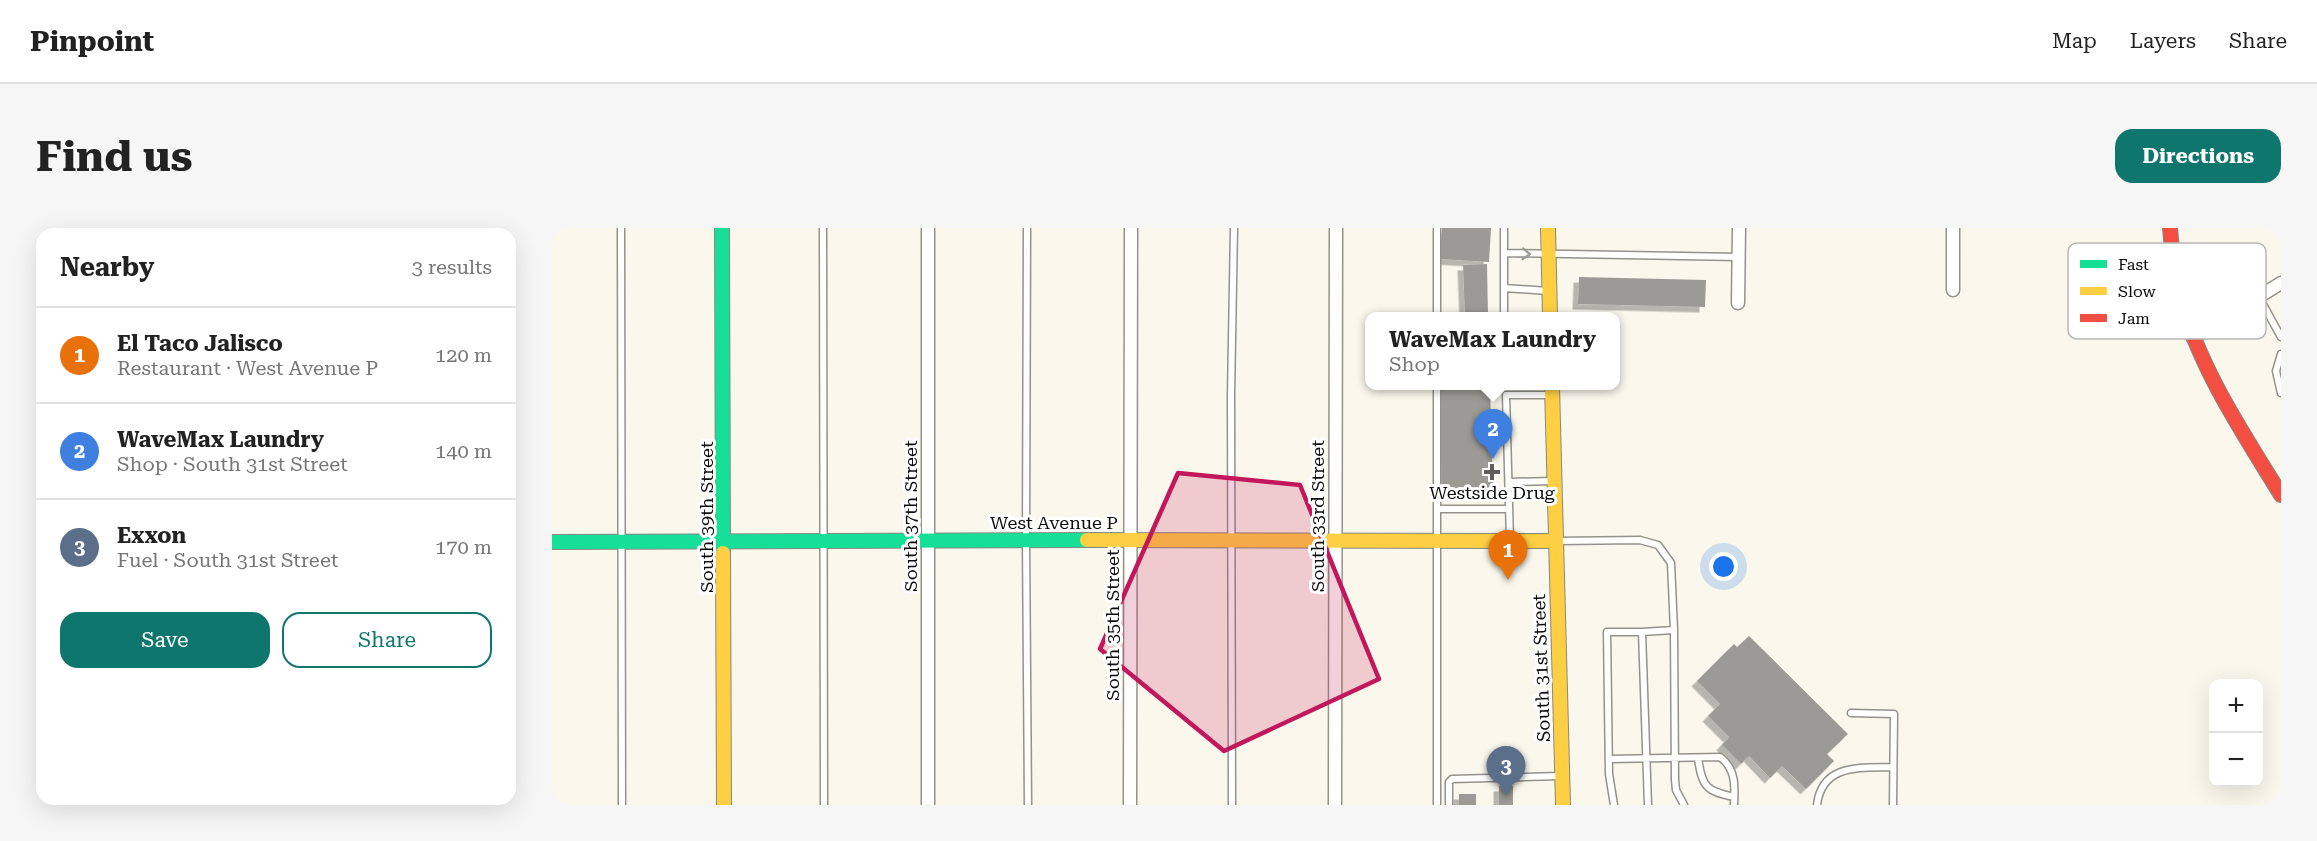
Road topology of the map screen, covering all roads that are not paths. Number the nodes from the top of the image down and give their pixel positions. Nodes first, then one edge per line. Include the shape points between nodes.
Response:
1 (621, 228) edge
2 (722, 228) edge
3 (823, 228) edge
4 (928, 228) edge
5 (1027, 228) edge
6 (1131, 228) edge
7 (1234, 228) edge
8 (1336, 228) edge
9 (1437, 228) edge
10 (1504, 228) edge
11 (1548, 228) edge
12 (1739, 228) edge
13 (1953, 228) edge
14 (1504, 253) junction
15 (1549, 255) junction
16 (1739, 257) junction
17 (2281, 283) edge
18 (1504, 288) junction
19 (1549, 291) junction
20 (1953, 291) dead end
21 (2266, 293) edge
22 (1738, 303) dead end
23 (2266, 310) edge
24 (1437, 312) edge
25 (1504, 312) edge
26 (1550, 312) edge
27 (2281, 337) edge
28 (2193, 339) edge
29 (2281, 354) edge
30 (1437, 390) edge
31 (1552, 390) edge
32 (2281, 393) edge
33 (1554, 481) junction
34 (1509, 482) junction
35 (2281, 495) edge
36 (1437, 509) junction
37 (1509, 509) junction
38 (927, 540) junction
39 (1026, 540) junction
40 (1130, 540) junction
41 (1335, 540) junction
42 (824, 541) junction
43 (1231, 541) junction
44 (1437, 541) junction
45 (1510, 541) junction
46 (1556, 541) junction
47 (552, 542) edge
48 (621, 542) junction
49 (724, 542) junction
50 (1674, 630) junction
51 (1642, 632) junction
52 (1851, 713) dead end
53 (1645, 758) junction
54 (1675, 758) junction
55 (1698, 758) junction
56 (1609, 759) junction
57 (1893, 767) junction
58 (1562, 776) junction
59 (1734, 797) junction
60 (622, 805) edge
61 (724, 805) edge
62 (824, 805) edge
63 (928, 805) edge
64 (1028, 805) edge
65 (1130, 805) edge
66 (1232, 805) edge
67 (1335, 805) edge
68 (1437, 805) edge
69 (1449, 805) edge
70 (1563, 805) edge
71 (1614, 805) edge
72 (1648, 805) edge
73 (1684, 805) edge
74 (1734, 805) edge
75 (1817, 805) edge
76 (1893, 805) edge

1 - 48 lane
2 - 49 street, South 39th Street
3 - 42 lane
4 - 38 street, South 37th Street
5 - 39 lane
6 - 40 street, South 35th Street
7 - 43 lane
8 - 41 street, South 33rd Street
9 - 24 lane
10 - 14 lane
11 - 15 street
12 - 16 street
13 - 20 street
14 -> 15 lane
14 - 18 lane
15 - 16 lane
15 - 19 street
16 - 22 street
17 - 21 street
18 - 19 lane
18 - 25 lane
19 - 26 street
23 - 27 lane
28 - 35 street via 2219,393
29 - 32 lane via 2276,370
30 - 36 lane
31 - 33 street, South 31st Street
31 - 34 lane via 1506,395
33 - 34 lane
33 - 46 street, South 31st Street
34 - 37 lane
36 - 37 lane
36 - 44 lane
37 - 45 lane
38 - 39 street, West Avenue P
38 - 42 street, West Avenue P
38 - 63 street, South 37th Street
39 - 40 street, West Avenue P
39 - 64 lane
40 - 43 street, West Avenue P
40 - 65 street, South 35th Street
41 - 43 street, West Avenue P
41 - 44 street, West Avenue P
41 - 67 street, South 33rd Street
42 - 49 street, West Avenue P
42 - 62 lane
43 - 66 lane
44 - 45 street, West Avenue P
44 - 68 lane
45 - 46 street, West Avenue P
46 - 50 lane via 1640,540 1658,545 1671,562
46 - 58 street, South 31st Street
47 - 48 street, West Avenue P
48 - 49 street, West Avenue P
48 - 60 lane
49 - 61 street, South 39th Street
50 - 51 lane
50 - 54 lane
51 - 53 lane
51 - 56 lane via 1608,632
52 - 57 lane via 1894,714
53 - 54 lane
53 - 56 lane
53 - 72 lane
54 - 55 lane
54 - 73 lane via 1676,790
55 - 59 lane via 1706,787
55 - 59 lane via 1720,757 1730,765
56 - 71 lane
57 - 75 lane via 1838,772 1819,791
57 - 76 lane
58 - 69 lane via 1452,779
58 - 70 street, South 31st Street
59 - 74 lane

